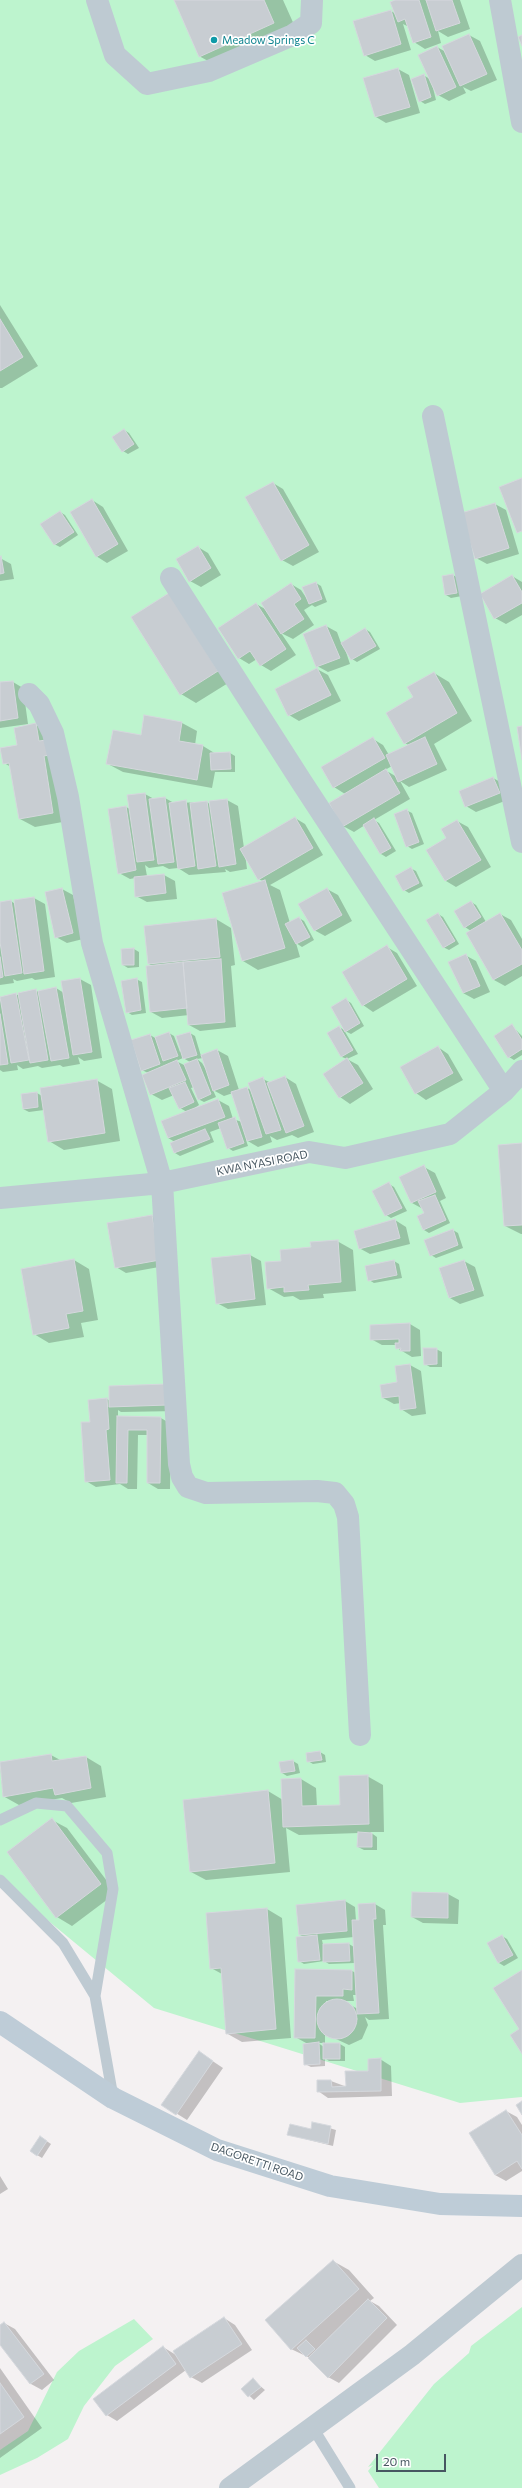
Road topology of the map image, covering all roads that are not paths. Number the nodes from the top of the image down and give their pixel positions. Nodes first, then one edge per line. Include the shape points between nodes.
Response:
1 (97, 0) edge
2 (312, 0) edge
3 (500, 0) edge
4 (522, 122) edge
5 (433, 416) dead end
6 (171, 578) dead end
7 (29, 694) dead end
8 (522, 842) edge
9 (522, 1071) edge
10 (504, 1090) junction
11 (162, 1183) junction
12 (0, 1198) edge
13 (360, 1735) dead end
14 (0, 1820) edge
15 (0, 1880) edge
16 (95, 1996) junction
17 (0, 2022) edge
18 (113, 2098) junction
19 (522, 2206) edge
20 (522, 2265) edge
21 (312, 2428) junction
22 (230, 2488) edge
23 (350, 2488) edge

1 - 2 street via 115,55 147,84 209,71 293,35 311,23
3 - 4 street
5 - 8 street
6 - 10 street via 301,782
7 - 11 street via 39,704 53,733 68,797 92,942
9 - 10 street, KWA NYASI ROAD
10 - 11 street, KWA NYASI ROAD via 450,1134 345,1158 309,1152
11 - 12 street, KWA NYASI ROAD
11 - 13 street via 179,1464 182,1477 188,1487 206,1493 317,1491 335,1493 344,1504 348,1517
14 - 16 lane via 36,1803 67,1806 108,1853 113,1889
15 - 16 lane via 63,1943
16 - 18 lane
17 - 18 main road, DAGORETTI ROAD
18 - 19 main road, DAGORETTI ROAD via 217,2150 330,2186 440,2204
20 - 21 street via 414,2354
21 - 22 street
21 - 23 lane

